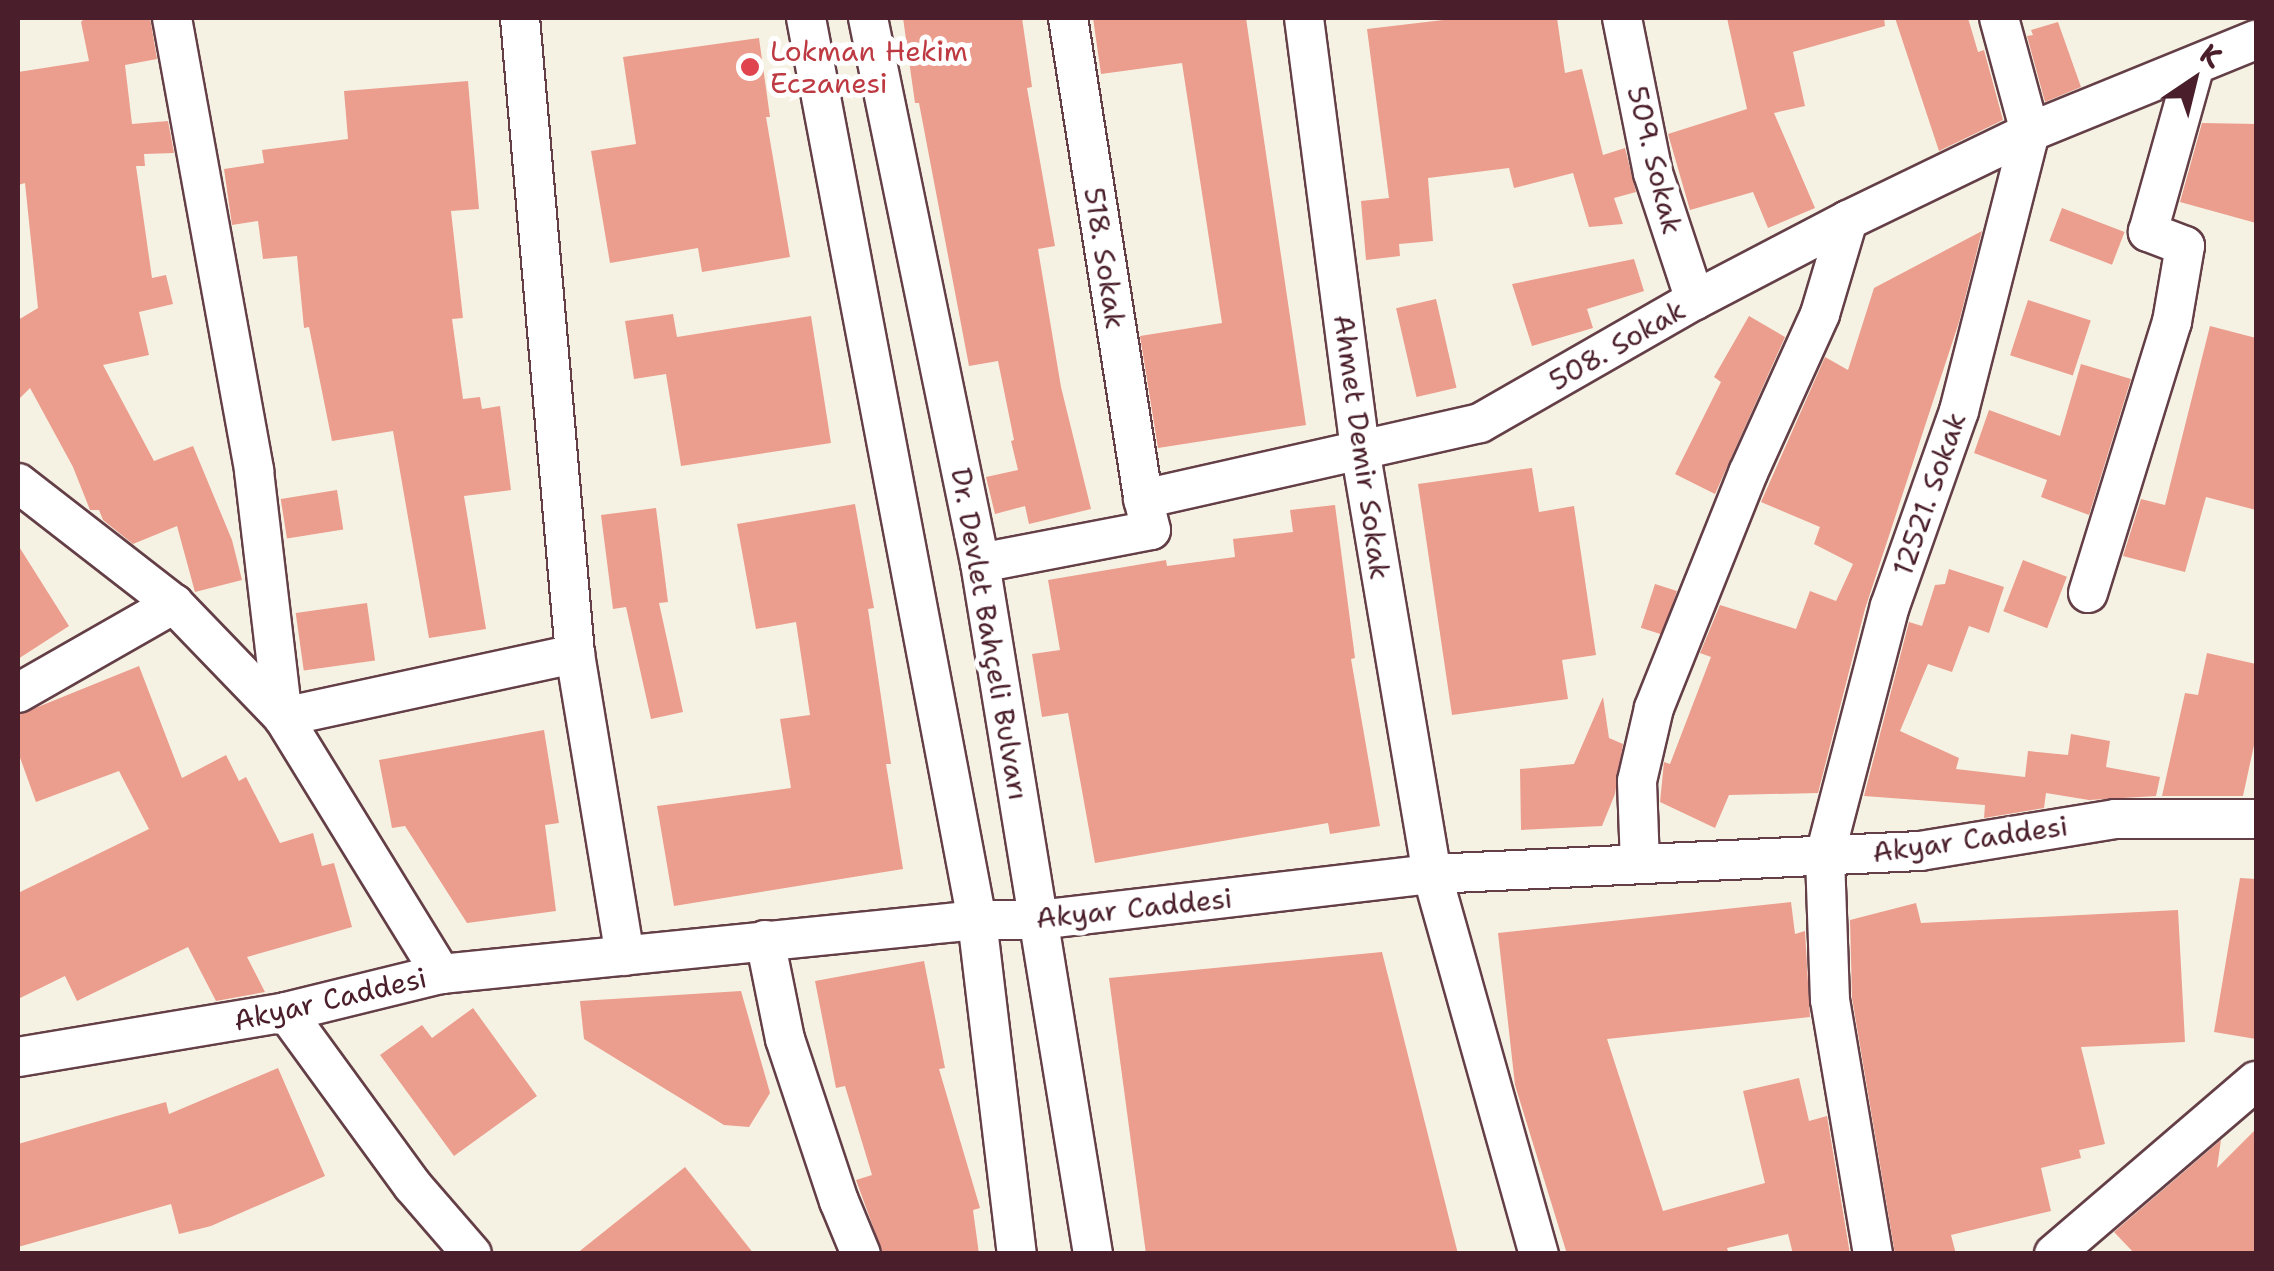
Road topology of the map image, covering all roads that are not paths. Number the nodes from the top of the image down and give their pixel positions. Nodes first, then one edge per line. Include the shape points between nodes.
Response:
1 (172, 18) edge
2 (520, 18) edge
3 (806, 18) edge
4 (868, 18) edge
5 (1068, 18) edge
6 (1304, 18) edge
7 (1622, 18) edge
8 (1999, 18) edge
9 (2256, 40) edge
10 (2195, 65) junction
11 (2030, 132) junction
12 (1848, 220) junction
13 (1695, 300) junction
14 (1360, 449) junction
15 (18, 484) edge
16 (1143, 499) junction
17 (980, 563) junction
18 (2088, 593) dead end
19 (174, 604) junction
20 (574, 654) junction
21 (18, 693) edge
22 (283, 717) junction
23 (2254, 811) edge
24 (1825, 855) junction
25 (1640, 864) junction
26 (1432, 874) junction
27 (977, 920) junction
28 (1039, 920) junction
29 (765, 940) junction
30 (625, 956) junction
31 (441, 974) junction
32 (286, 1012) junction
33 (18, 1057) edge
34 (2256, 1081) edge
35 (472, 1254) edge
36 (861, 1254) edge
37 (1016, 1254) edge
38 (1093, 1254) edge
39 (1539, 1254) edge
40 (1873, 1254) edge
41 (2054, 1254) edge

1 - 22 street via 254,470
2 - 20 street
3 - 27 street
4 - 17 street, Dr. Devlet Bahçeli Bulvarı
5 - 16 street, 518. Sokak
6 - 14 street, Ahmet Demir Sokak
7 - 13 street, 509. Sokak via 1653,173
8 - 11 street
9 - 10 street, 508. Sokak
10 - 11 street, 508. Sokak
10 - 18 street via 2148,232 2185,246 2172,322
11 - 12 street, 508. Sokak
11 - 24 street, 12521. Sokak via 1959,410 1890,606
12 - 13 street, 508. Sokak
12 - 25 street via 1820,314 1654,708 1637,781
13 - 14 street, 508. Sokak via 1480,423
14 - 16 street, 508. Sokak
14 - 26 street, Ahmet Demir Sokak
15 - 19 street
16 - 17 street via 1151,530
17 - 28 street, Dr. Devlet Bahçeli Bulvarı
19 - 21 street
19 - 22 street
20 - 22 street
20 - 30 street
22 - 31 street
23 - 24 street, Akyar Caddesi via 2115,818 1920,851
24 - 25 street, Akyar Caddesi
24 - 40 street, 12521. Sokak via 1830,1000
25 - 26 street, Akyar Caddesi
26 - 28 street, Akyar Caddesi
26 - 39 street, Ahmet Demir Sokak
27 - 28 street, Akyar Caddesi
27 - 29 street, Akyar Caddesi
27 - 37 street
28 - 38 street, Dr. Devlet Bahçeli Bulvarı
29 - 30 street, Akyar Caddesi
29 - 36 street via 785,1040
30 - 31 street, Akyar Caddesi
31 - 32 street, Akyar Caddesi
32 - 33 street, Akyar Caddesi
32 - 35 street via 413,1186
34 - 41 street

